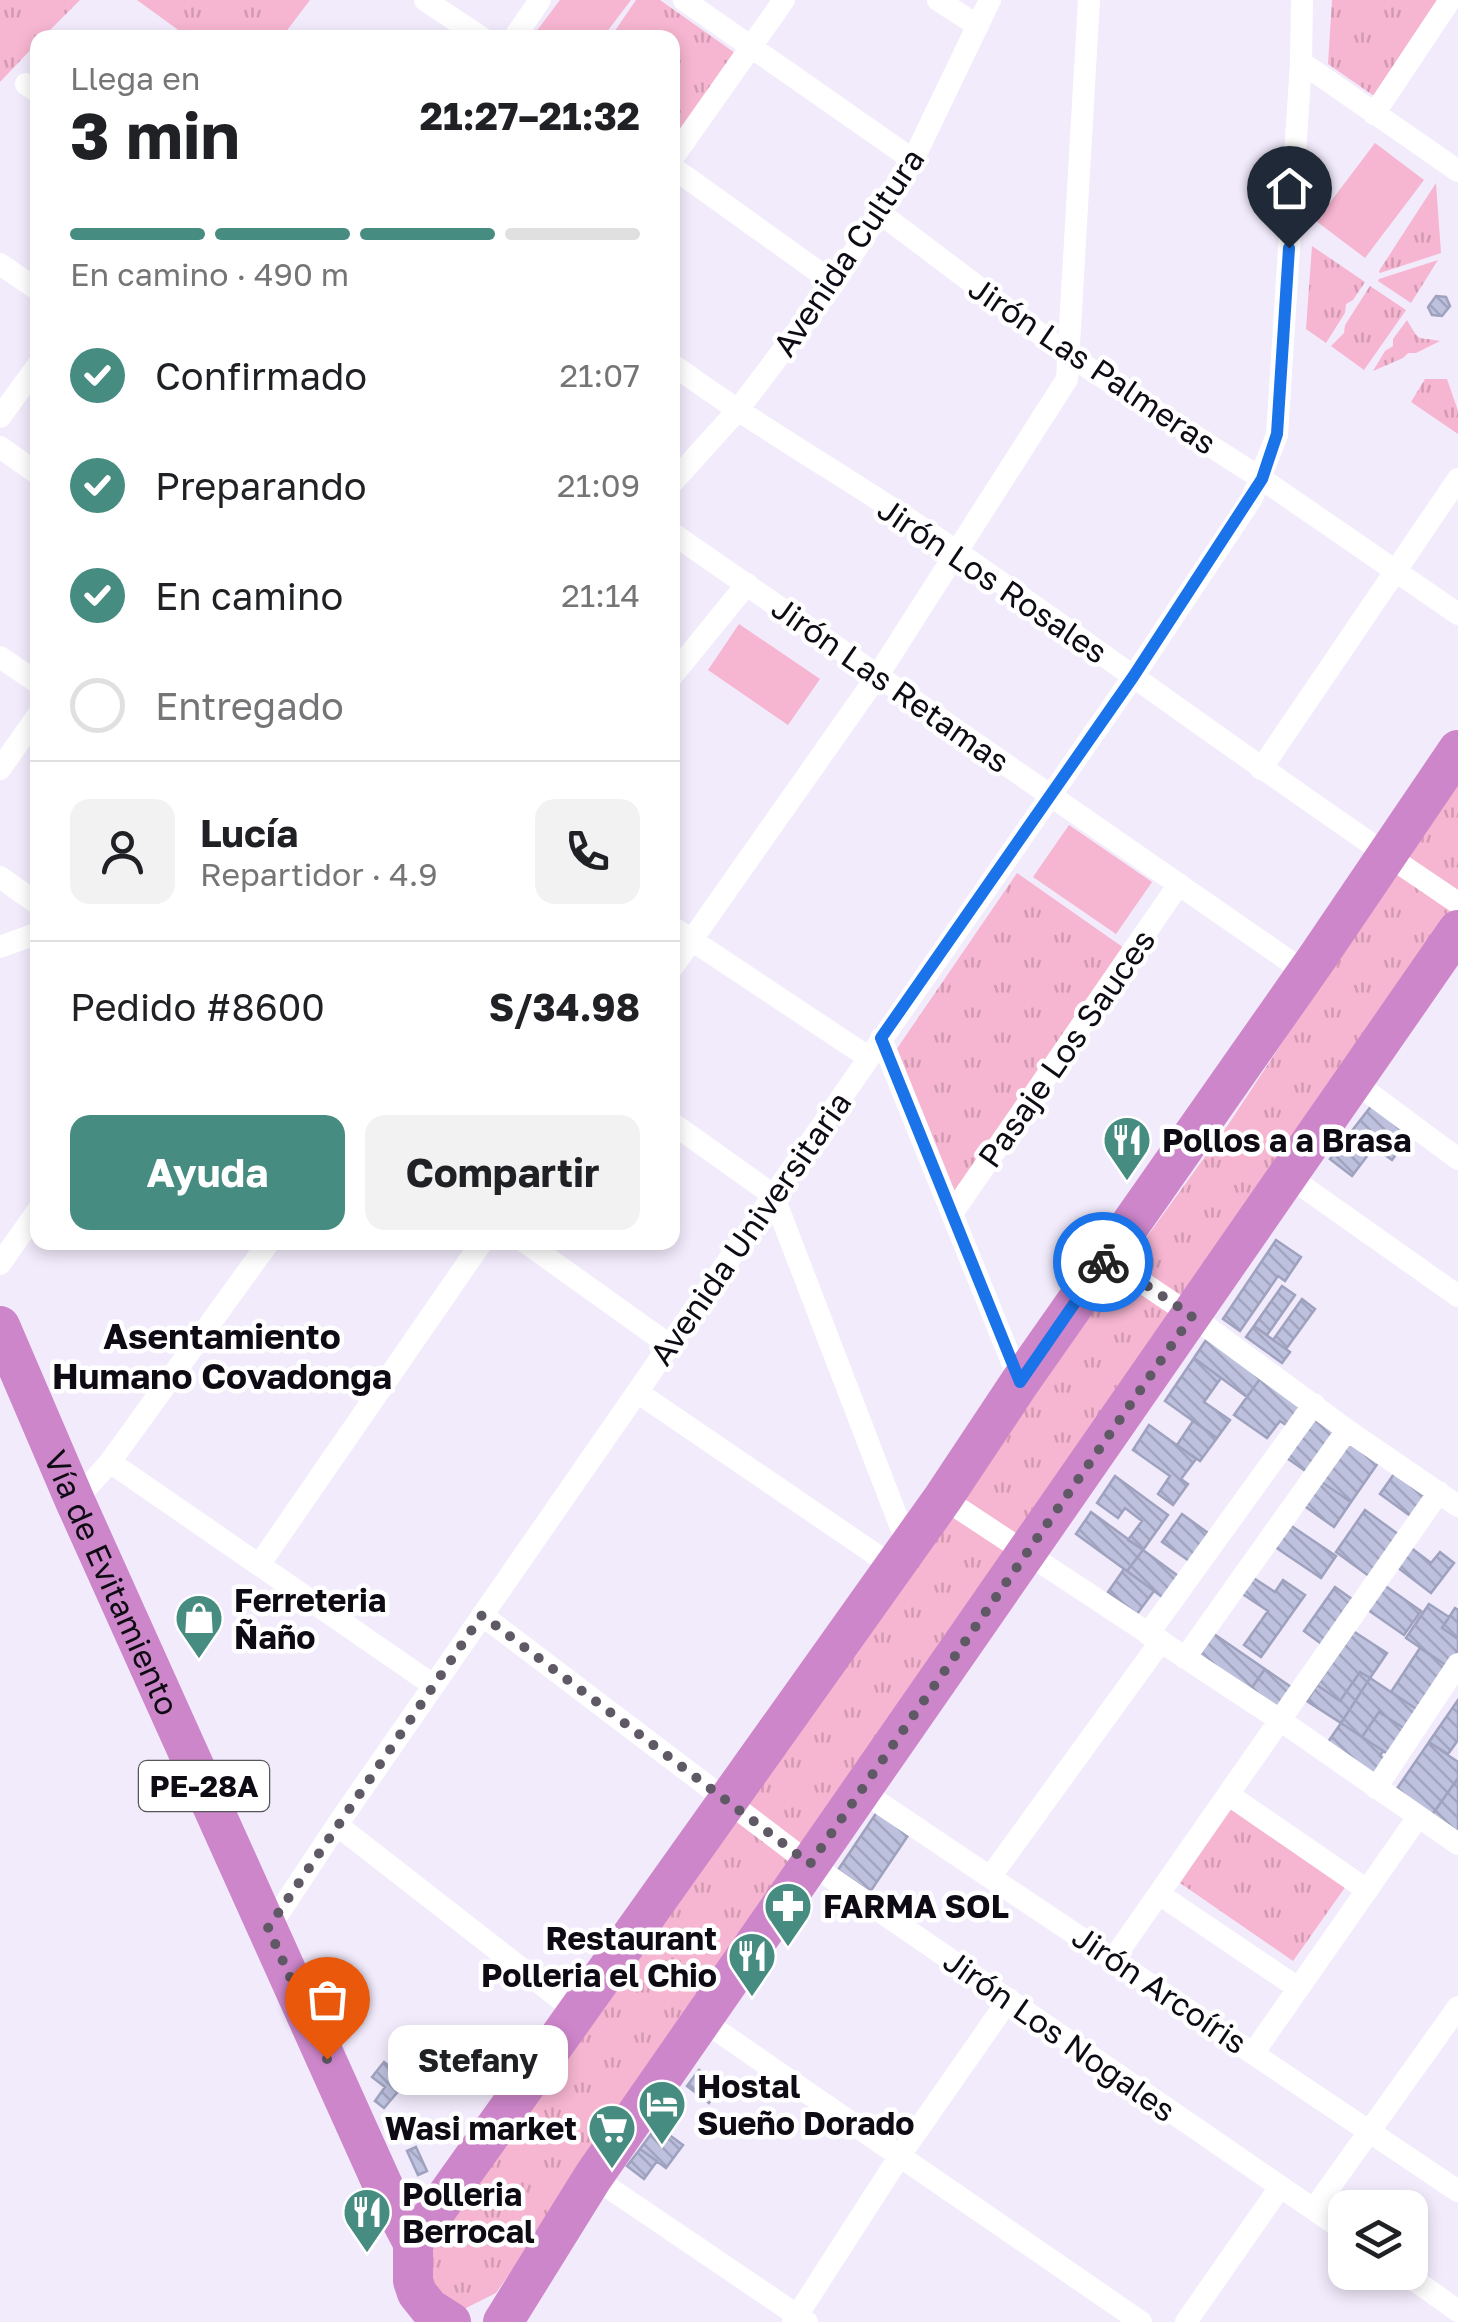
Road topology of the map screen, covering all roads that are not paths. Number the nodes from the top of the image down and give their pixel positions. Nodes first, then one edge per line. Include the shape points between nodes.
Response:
1 (425, 0) edge
2 (540, 0) edge
3 (684, 0) edge
4 (784, 0) edge
5 (938, 0) edge
6 (990, 0) edge
7 (1090, 0) edge
8 (1302, 0) edge
9 (1450, 0) edge
10 (978, 26) junction
11 (470, 30) edge
12 (519, 30) edge
13 (751, 48) junction
14 (1301, 62) junction
15 (1374, 114) junction
16 (680, 148) edge
17 (914, 160) junction
18 (1458, 171) edge
19 (680, 173) edge
20 (880, 213) junction
21 (0, 264) edge
22 (834, 283) junction
23 (30, 285) edge
24 (1068, 356) junction
25 (680, 370) edge
26 (30, 375) edge
27 (737, 412) junction
28 (0, 417) edge
29 (0, 447) edge
30 (30, 468) edge
31 (680, 473) edge
32 (1262, 479) junction
33 (1458, 480) edge
34 (680, 538) edge
35 (959, 553) junction
36 (1397, 570) junction
37 (747, 584) junction
38 (1458, 614) edge
39 (0, 657) edge
40 (680, 666) edge
41 (878, 675) junction
42 (1133, 677) junction
43 (30, 678) edge
44 (30, 727) edge
45 (1458, 750) edge
46 (0, 769) edge
47 (1262, 769) junction
48 (1050, 794) junction
49 (1386, 855) junction
50 (0, 877) edge
51 (1179, 884) junction
52 (30, 898) edge
53 (1458, 903) edge
54 (1458, 930) edge
55 (680, 933) edge
56 (30, 936) edge
57 (692, 941) junction
58 (0, 947) edge
59 (680, 957) edge
60 (1305, 972) junction
61 (875, 1048) junction
62 (1353, 1081) junction
63 (680, 1128) edge
64 (1454, 1146) edge
65 (1288, 1176) junction
66 (773, 1194) junction
67 (952, 1212) junction
68 (30, 1221) edge
69 (263, 1250) edge
70 (476, 1250) edge
71 (536, 1250) edge
72 (1106, 1258) junction
73 (0, 1264) edge
74 (1458, 1296) edge
75 (1192, 1316) junction
76 (0, 1326) edge
77 (669, 1345) junction
78 (1020, 1382) junction
79 (636, 1392) junction
80 (1314, 1404) junction
81 (1347, 1430) junction
82 (110, 1462) junction
83 (943, 1498) junction
84 (1449, 1499) edge
85 (75, 1501) junction
86 (1027, 1553) junction
87 (901, 1557) junction
88 (259, 1565) junction
89 (482, 1615) junction
90 (1154, 1638) junction
91 (1185, 1658) junction
92 (1455, 1674) edge
93 (433, 1685) junction
94 (1280, 1720) junction
95 (1376, 1788) junction
96 (860, 1790) junction
97 (1229, 1795) junction
98 (730, 1800) junction
99 (1418, 1817) junction
100 (337, 1825) junction
101 (1458, 1844) edge
102 (810, 1864) junction
103 (991, 1876) junction
104 (1366, 1890) junction
105 (1159, 1894) junction
106 (268, 1928) junction
107 (1114, 1958) junction
108 (1298, 1988) junction
109 (1009, 1999) junction
110 (578, 2012) junction
111 (1456, 2013) edge
112 (702, 2020) junction
113 (1254, 2052) junction
114 (1370, 2130) junction
115 (901, 2154) junction
116 (593, 2176) junction
117 (1280, 2188) junction
118 (1458, 2191) edge
119 (1314, 2209) junction
120 (1328, 2219) edge
121 (413, 2243) junction
122 (1428, 2289) edge
123 (1458, 2311) edge
124 (799, 2320) edge
125 (450, 2322) edge
126 (503, 2322) edge
127 (1140, 2322) edge
128 (1186, 2322) edge

1 - 11 street
2 - 12 street
3 - 13 street
4 - 13 street
5 - 10 street
6 - 10 street, Avenida Cultura
7 - 24 street
8 - 14 street, Avenida Universitaria
9 - 15 street
10 - 17 street, Avenida Cultura
13 - 16 street
13 - 17 street
14 - 15 street
14 - 32 street, Avenida Universitaria via 1277,434
15 - 18 street
17 - 20 street, Avenida Cultura
19 - 22 street
20 - 22 street, Avenida Cultura
20 - 24 street, Jirón Las Palmeras
21 - 23 street
22 - 27 street, Avenida Cultura
24 - 32 street, Jirón Las Palmeras
24 - 35 street via 1068,379
25 - 27 street, Jirón Los Rosales
26 - 28 street
27 - 31 street, Avenida Cultura
27 - 35 street, Jirón Los Rosales
29 - 30 street
32 - 36 street, Jirón Las Palmeras
32 - 42 street, Avenida Universitaria
33 - 36 street
34 - 37 street, Jirón Las Retamas
35 - 41 street
35 - 42 street, Jirón Los Rosales
36 - 38 street, Jirón Las Palmeras
36 - 47 street
37 - 40 street
37 - 41 street, Jirón Las Retamas
39 - 43 street
41 - 48 street, Jirón Las Retamas
41 - 57 street
42 - 47 street, Jirón Los Rosales
42 - 48 street, Avenida Universitaria
44 - 46 street
45 - 49 highway
47 - 49 street, Jirón Los Rosales
48 - 51 street, Jirón Las Retamas
48 - 61 street, Avenida Universitaria
49 - 53 street, Jirón Los Rosales
49 - 60 highway
50 - 52 street
51 - 60 street, Jirón Las Retamas
51 - 67 street, Pasaje Los Sauces
54 - 62 highway
55 - 57 street
56 - 58 street
57 - 59 street
57 - 61 street
60 - 72 highway
61 - 66 street, Avenida Universitaria
61 - 67 street
62 - 64 street
62 - 65 highway
63 - 66 street
65 - 74 street
65 - 75 highway
66 - 77 street, Avenida Universitaria
66 - 87 street
67 - 78 street
68 - 73 street
69 - 82 street
70 - 88 street
71 - 77 street
72 - 75 street
72 - 78 highway
75 - 80 street
75 - 86 highway
76 - 85 highway, Vía de Evitamiento / PE-28A
77 - 79 street, Avenida Universitaria
78 - 83 highway
79 - 87 street
79 - 89 street, Avenida Universitaria
80 - 81 street
80 - 90 street
81 - 84 street
81 - 91 street
82 - 85 street
82 - 88 street
83 - 86 street
83 - 87 highway
84 - 94 street
85 - 106 highway, Vía de Evitamiento / PE-28A
86 - 90 street
86 - 96 highway
87 - 98 highway
88 - 93 street
89 - 93 street, Avenida Universitaria
89 - 98 street, Jirón Los Nogales
90 - 91 street
90 - 103 street
91 - 94 street
92 - 95 street
93 - 100 street, Avenida Universitaria
94 - 95 street
94 - 97 street
95 - 99 street
96 - 102 highway
96 - 103 street, Jirón Arcoíris
97 - 104 street
97 - 105 street
98 - 102 street, Jirón Los Nogales
98 - 110 highway
99 - 101 street
99 - 104 street
100 - 106 street, Avenida Universitaria
100 - 110 street
102 - 109 street, Jirón Los Nogales
102 - 112 highway
103 - 107 street, Jirón Arcoíris
104 - 108 street
105 - 107 street
105 - 108 street
106 - 121 highway, Vía de Evitamiento / PE-28A
107 - 113 street, Jirón Arcoíris
108 - 113 street
109 - 115 street
109 - 117 street, Jirón Los Nogales
110 - 121 highway
111 - 114 street
112 - 115 street
112 - 116 highway
113 - 114 street, Jirón Arcoíris
114 - 118 street, Jirón Arcoíris
114 - 119 street
115 - 124 street
115 - 127 street
116 - 124 street
116 - 126 highway
117 - 119 street, Jirón Los Nogales
117 - 128 street
119 - 120 street, Jirón Los Nogales
121 - 125 highway, Vía de Evitamiento / PE-28A via 418,2293
122 - 123 street

